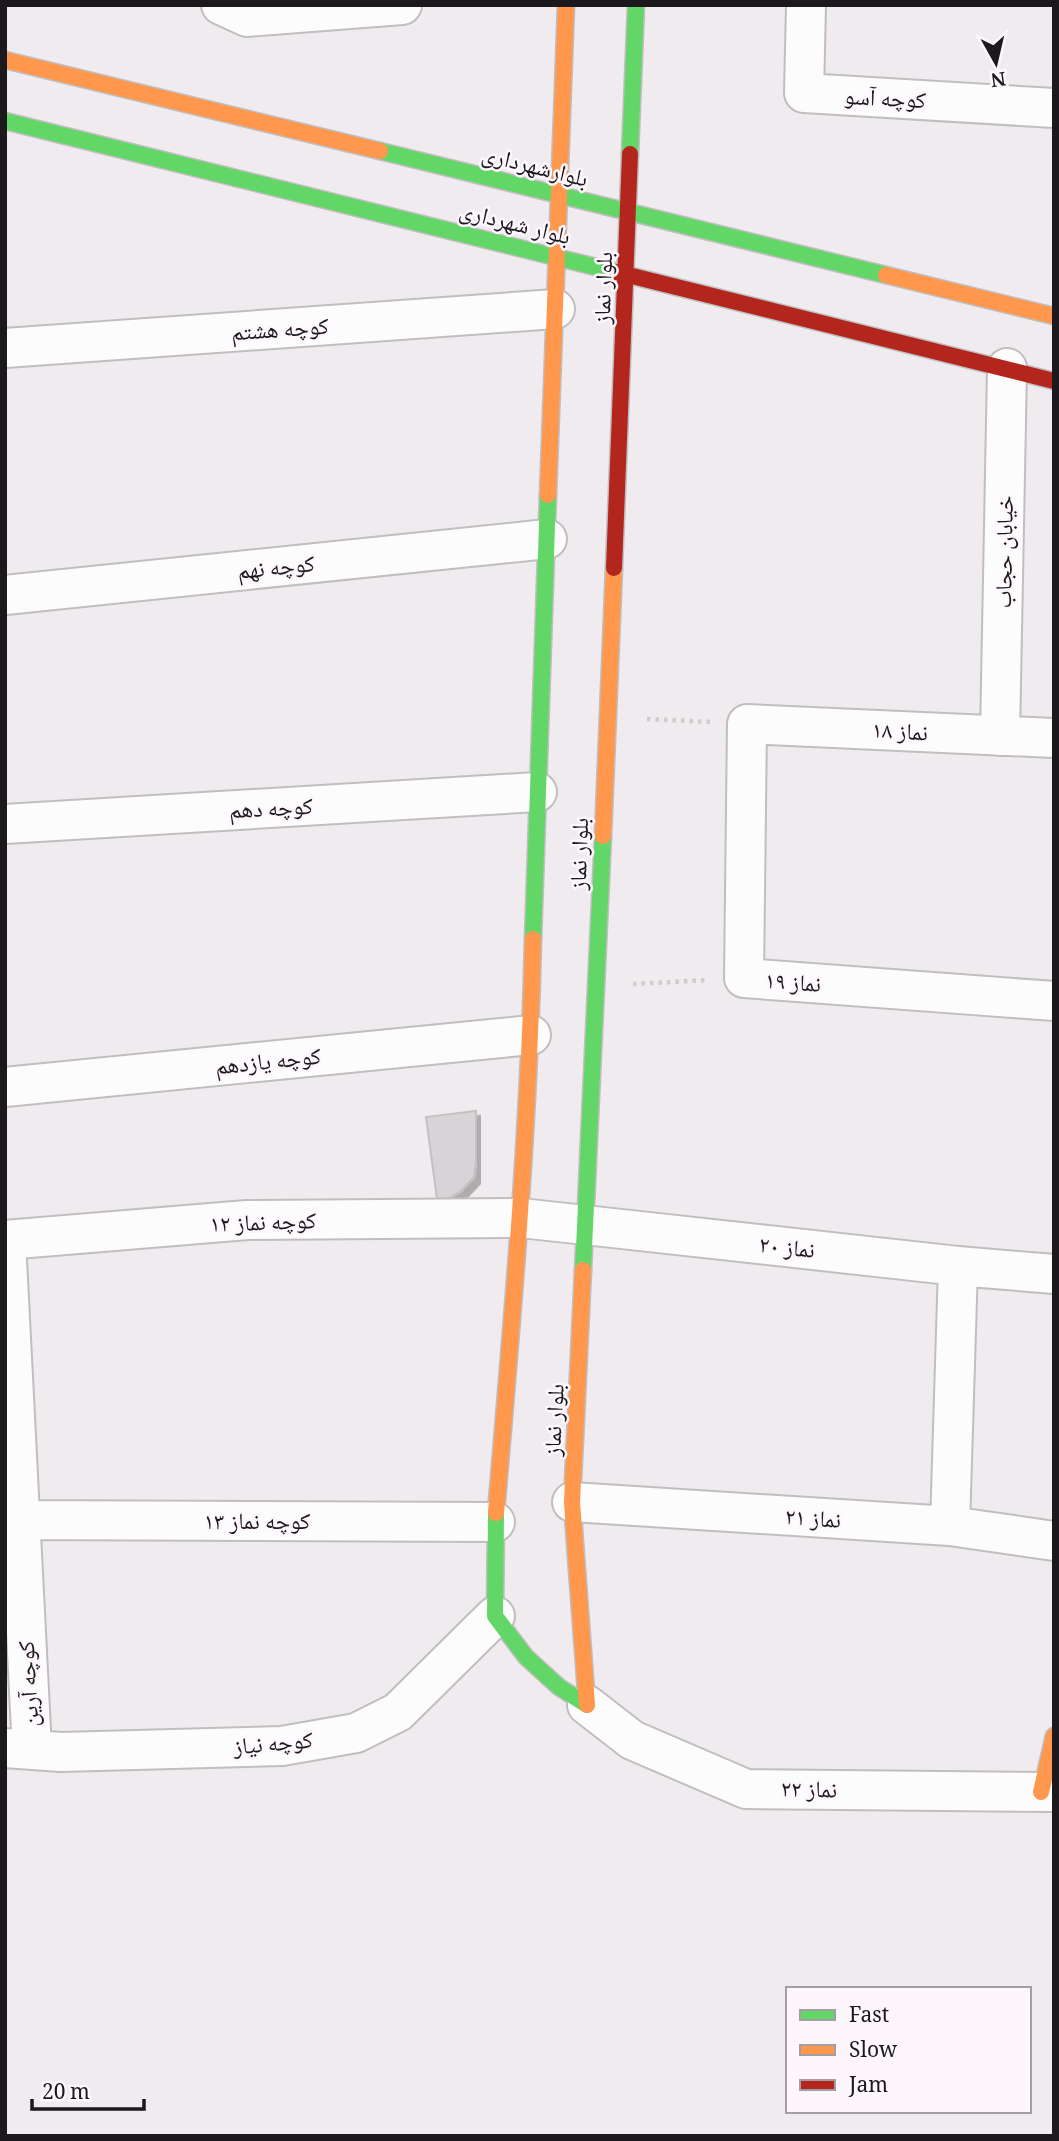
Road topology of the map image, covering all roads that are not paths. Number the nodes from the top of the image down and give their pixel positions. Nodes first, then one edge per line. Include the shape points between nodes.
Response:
1 (221, 5) edge
2 (402, 5) edge
3 (566, 5) edge
4 (636, 5) edge
5 (806, 5) edge
6 (5, 60) edge
7 (1054, 107) edge
8 (5, 121) edge
9 (559, 195) junction
10 (628, 213) junction
11 (556, 258) junction
12 (627, 274) junction
13 (555, 309) junction
14 (1054, 316) edge
15 (5, 348) edge
16 (1007, 368) junction
17 (1054, 381) edge
18 (547, 539) junction
19 (5, 595) edge
20 (747, 724) joint
21 (1000, 736) junction
22 (1054, 738) edge
23 (537, 792) junction
24 (5, 824) edge
25 (1054, 1001) edge
26 (531, 1035) junction
27 (5, 1087) edge
28 (521, 1218) junction
29 (586, 1224) junction
30 (6, 1240) edge
31 (958, 1266) junction
32 (1054, 1274) edge
33 (11, 1462) edge
34 (572, 1502) junction
35 (19, 1520) junction
36 (495, 1522) junction
37 (950, 1526) junction
38 (1054, 1541) edge
39 (495, 1616) junction
40 (587, 1705) junction
41 (1054, 1736) edge
42 (18, 1749) edge
43 (1047, 1792) edge

1 - 2 street via 247,17
3 - 9 main road, بلوار نماز
4 - 10 main road, بلوار نماز
5 - 7 street, کوچه آسو via 804,93
6 - 9 main road, بلوارشهرداری
8 - 11 main road, بلوار شهرداری
9 - 10 main road, بلوارشهرداری
9 - 11 main road, بلوار نماز
10 - 12 main road, بلوار نماز
10 - 14 main road, بلوارشهرداری
11 - 12 main road, بلوار شهرداری
11 - 13 main road, بلوار نماز
12 - 16 main road, بلوار شهرداری
12 - 29 main road, بلوار نماز
13 - 15 street, کوچه هشتم
13 - 18 main road, بلوار نماز
16 - 17 main road, بلوار شهرداری
16 - 21 street, خیابان حجاب
18 - 19 street, کوچه نهم
18 - 23 main road, بلوار نماز
20 - 21 street, نماز ۱۸
20 - 25 street, نماز ۱۹ via 744,978
21 - 22 street, نماز ۱۸
23 - 24 street, کوچه دهم
23 - 26 main road, بلوار نماز
26 - 27 street, کوچه یازدهم
26 - 28 main road, بلوار نماز
28 - 29 street, نماز ۲۰
28 - 30 street, کوچه نماز ۱۲ via 247,1220
28 - 36 main road, بلوار نماز
29 - 31 street, نماز ۲۰
29 - 34 main road, بلوار نماز
30 - 33 street, کوچه آرین
31 - 32 street, نماز ۲۰
31 - 37 street
33 - 35 street, کوچه آرین
34 - 37 street, نماز ۲۱
34 - 40 main road, بلوار نماز
35 - 36 street, کوچه نماز ۱۳
35 - 42 street, کوچه آرین
36 - 39 main road, بلوار نماز
37 - 38 street, نماز ۲۱
39 - 40 main road via 526,1657
39 - 42 street, کوچه نیاز via 398,1712 356,1733 282,1746
40 - 43 street, نماز ۲۲ via 632,1740 746,1789
41 - 43 main road

